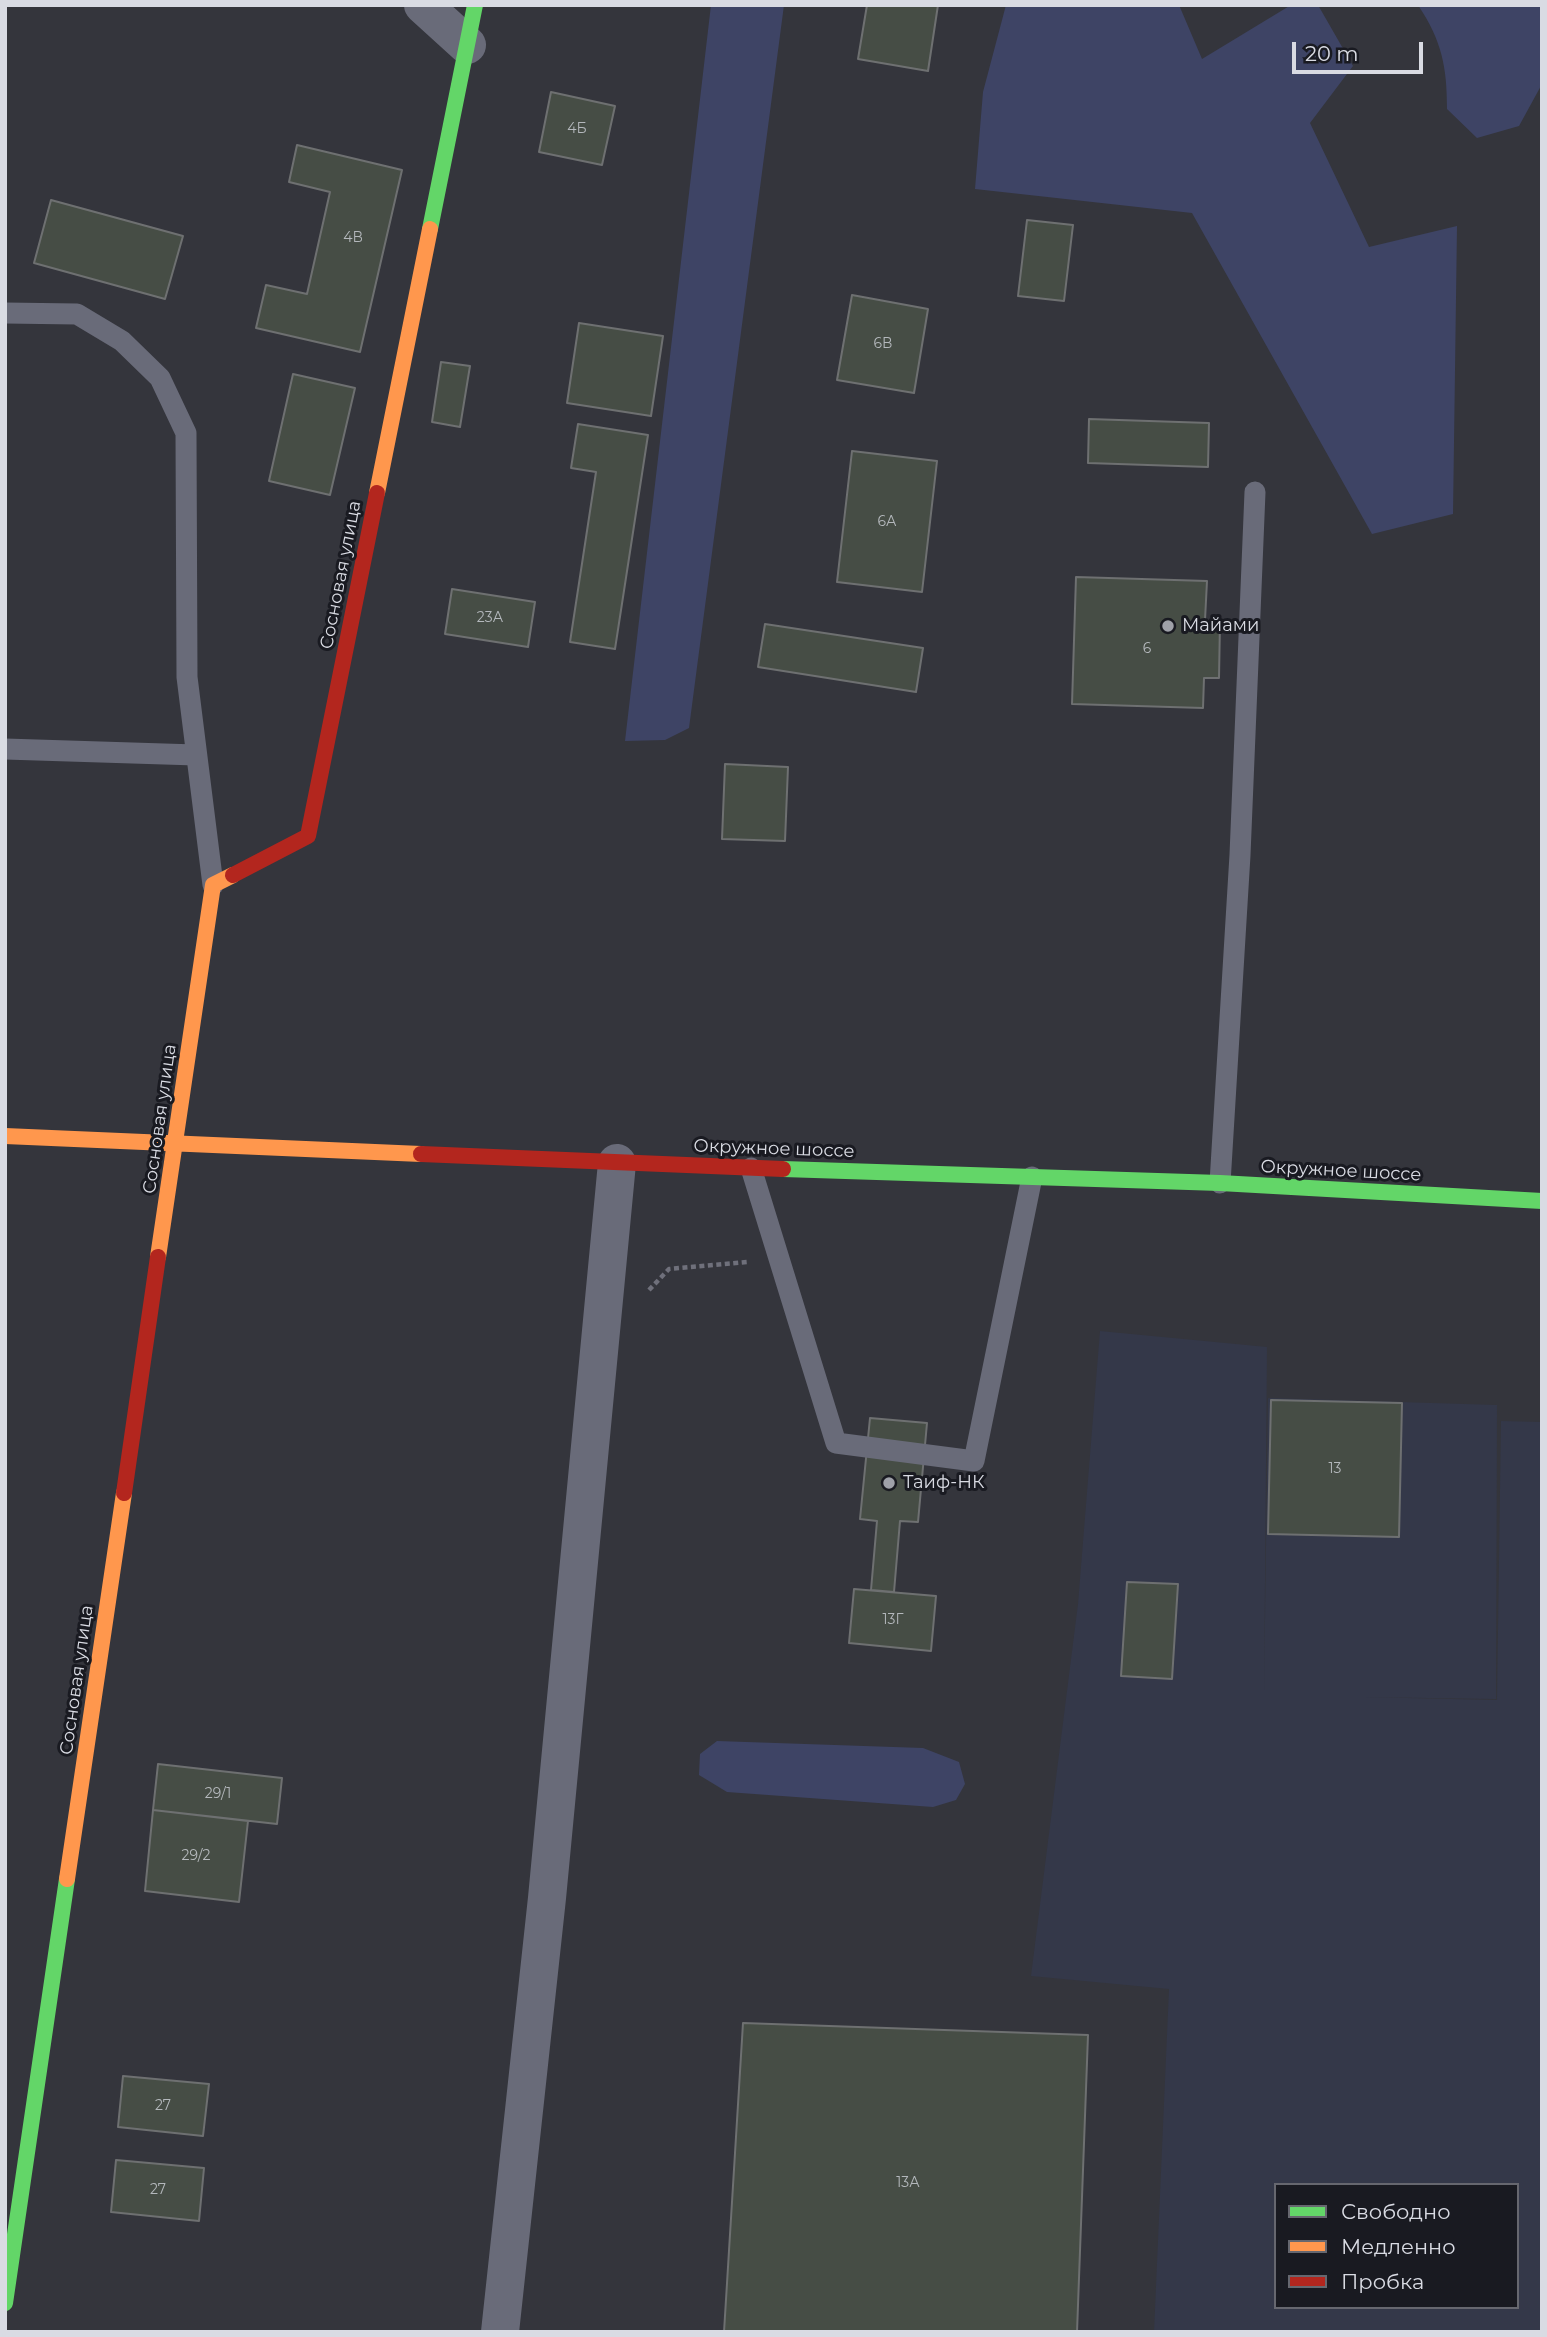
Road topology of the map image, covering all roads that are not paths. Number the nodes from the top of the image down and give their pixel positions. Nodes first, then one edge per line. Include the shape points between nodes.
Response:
1 (423, 5) edge
2 (475, 5) edge
3 (467, 45) junction
4 (5, 313) edge
5 (1255, 492) dead end
6 (5, 749) edge
7 (196, 755) junction
8 (213, 885) junction
9 (5, 1136) edge
10 (175, 1143) junction
11 (617, 1163) junction
12 (751, 1168) junction
13 (1032, 1177) junction
14 (1220, 1183) junction
15 (1542, 1201) edge
16 (5, 2303) edge
17 (500, 2332) edge

1 - 3 street
2 - 3 street, Сосновая улица
3 - 8 street, Сосновая улица via 308,836
4 - 7 lane via 77,314 122,341 160,378 186,433 187,677
5 - 14 lane
6 - 7 lane
7 - 8 lane
8 - 10 street, Сосновая улица
9 - 10 street, Окружное шоссе
10 - 11 street, Окружное шоссе
10 - 16 street, Сосновая улица
11 - 12 street, Окружное шоссе
11 - 17 street via 547,1898
12 - 13 street, Окружное шоссе
12 - 13 lane via 836,1443 974,1461
13 - 14 street, Окружное шоссе
14 - 15 street, Окружное шоссе

